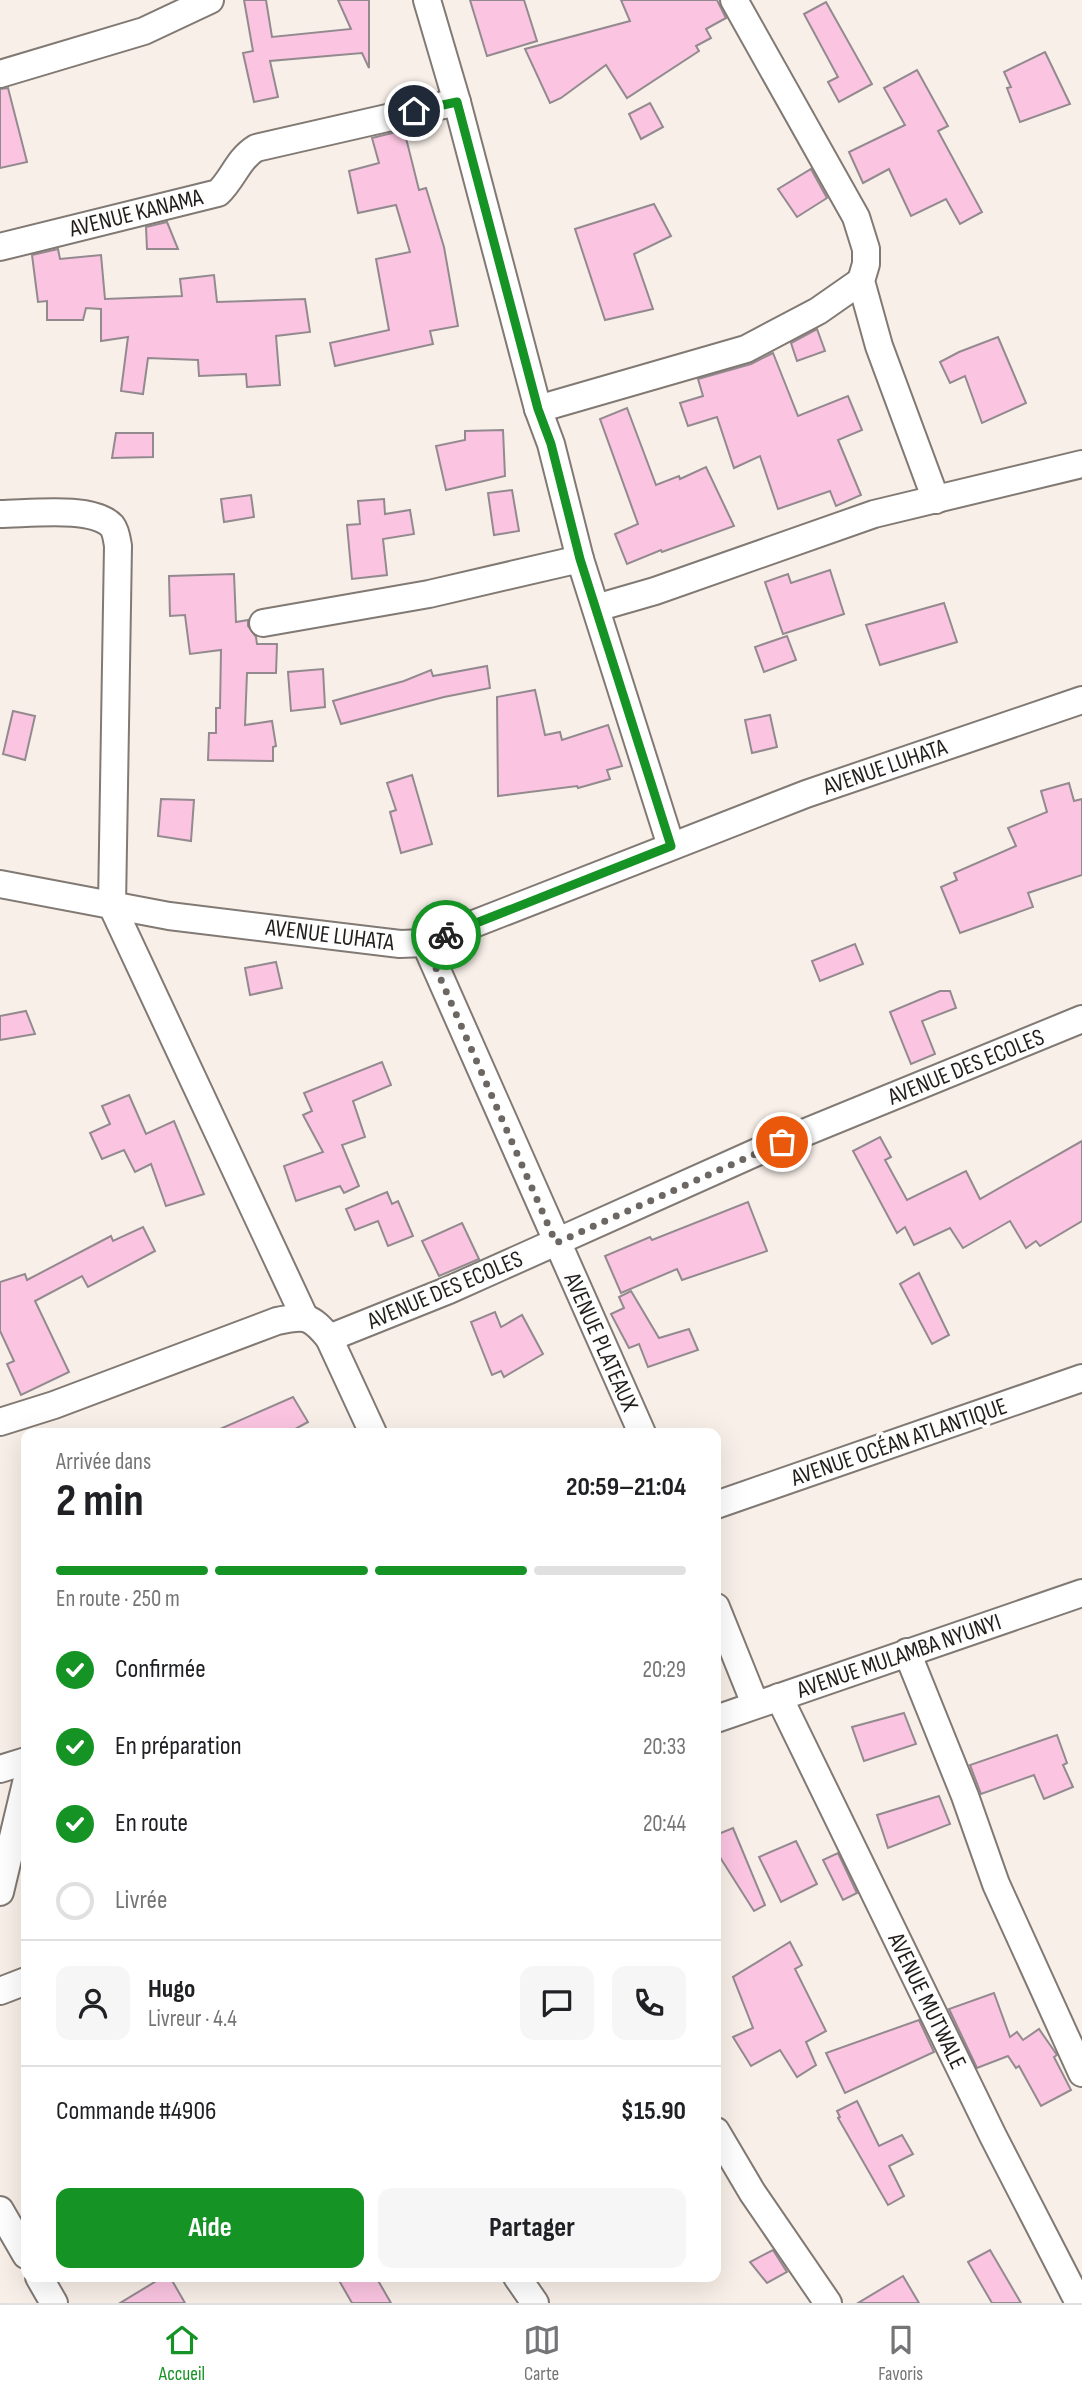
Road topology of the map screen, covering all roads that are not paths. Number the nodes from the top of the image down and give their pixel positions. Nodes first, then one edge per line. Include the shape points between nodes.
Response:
1 (210, 0) edge
2 (427, 0) edge
3 (734, 0) edge
4 (0, 74) edge
5 (457, 102) junction
6 (0, 247) edge
7 (861, 281) junction
8 (538, 409) junction
9 (1082, 464) edge
10 (936, 500) junction
11 (0, 514) edge
12 (580, 559) junction
13 (596, 608) junction
14 (263, 624) dead end
15 (1082, 700) edge
16 (671, 846) junction
17 (0, 884) edge
18 (112, 906) junction
19 (425, 943) junction
20 (1082, 1019) edge
21 (556, 1243) junction
22 (304, 1316) junction
23 (329, 1338) junction
24 (1082, 1378) edge
25 (0, 1422) edge
26 (371, 1428) edge
27 (640, 1428) edge
28 (721, 1503) edge
29 (1082, 1593) edge
30 (721, 1616) edge
31 (907, 1652) junction
32 (767, 1701) junction
33 (721, 1717) edge
34 (21, 1763) edge
35 (0, 1769) edge
36 (21, 1804) edge
37 (0, 1892) edge
38 (21, 1984) edge
39 (0, 1991) edge
40 (1082, 2073) edge
41 (721, 2139) edge
42 (0, 2210) edge
43 (21, 2246) edge
44 (42, 2282) edge
45 (520, 2282) edge
46 (54, 2303) edge
47 (535, 2303) edge
48 (828, 2303) edge
49 (1079, 2303) edge

1 - 4 street via 144,31
2 - 5 street
3 - 7 street via 856,216 866,249
5 - 6 street, AVENUE KANAMA via 256,148 245,155 218,193
5 - 8 street
7 - 8 street via 818,311 746,349
7 - 10 street via 879,346
8 - 12 street
9 - 10 street
10 - 13 street via 874,514
11 - 18 street via 86,513 114,528 118,546
12 - 13 street
12 - 14 street via 429,594
13 - 16 street
15 - 16 street, AVENUE LUHATA via 806,794
16 - 19 street, AVENUE LUHATA
17 - 18 street, AVENUE LUHATA
18 - 19 street, AVENUE LUHATA via 400,944
18 - 22 street
19 - 21 street, AVENUE PLATEAUX
20 - 21 street, AVENUE DES ECOLES via 757,1152
21 - 23 street, AVENUE DES ECOLES
21 - 27 street, AVENUE PLATEAUX
22 - 23 street
22 - 25 street via 252,1329
23 - 26 street
24 - 28 street, AVENUE OCÉAN ATLANTIQUE
29 - 31 street, AVENUE MULAMBA NYUNYI
30 - 32 street
31 - 32 street, AVENUE MULAMBA NYUNYI
31 - 40 street via 996,1884
32 - 33 street, AVENUE MULAMBA NYUNYI
32 - 49 street, AVENUE MUTWALE
34 - 35 street
36 - 37 street
38 - 39 street
41 - 48 street
42 - 43 street
44 - 46 street
45 - 47 street

